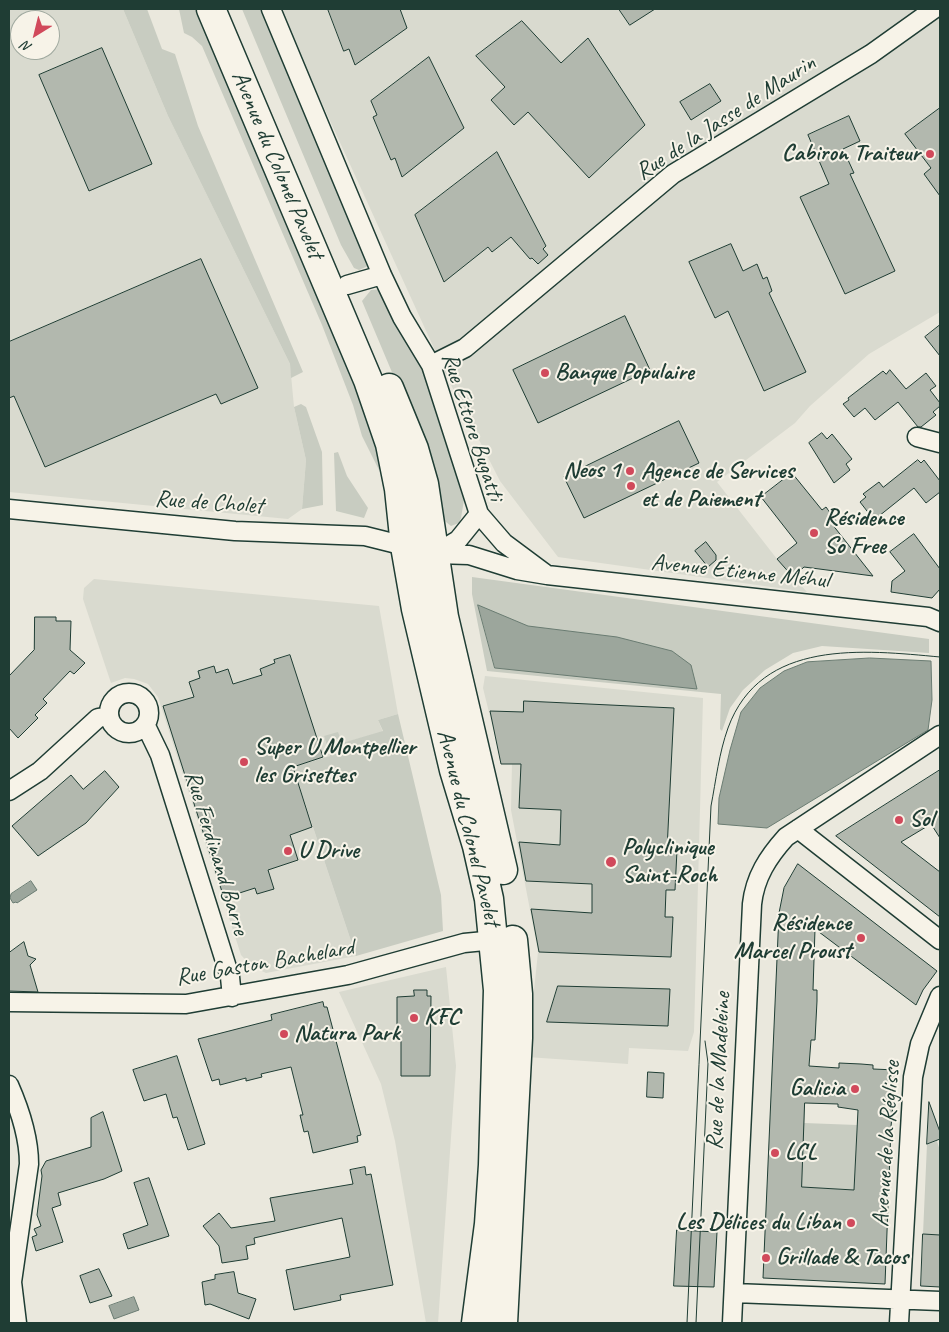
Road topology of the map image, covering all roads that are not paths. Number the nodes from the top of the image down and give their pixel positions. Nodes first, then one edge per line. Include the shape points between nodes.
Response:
1 (211, 9) edge
2 (229, 9) edge
3 (271, 9) edge
4 (934, 9) edge
5 (382, 275) junction
6 (347, 285) junction
7 (344, 321) junction
8 (431, 365) junction
9 (917, 437) dead end
10 (940, 443) edge
11 (9, 509) edge
12 (479, 514) junction
13 (405, 546) junction
14 (435, 554) junction
15 (547, 575) junction
16 (936, 617) edge
17 (109, 716) junction
18 (146, 726) junction
19 (940, 735) edge
20 (9, 791) edge
21 (798, 829) junction
22 (495, 940) junction
23 (940, 940) edge
24 (940, 996) edge
25 (232, 997) junction
26 (9, 1002) edge
27 (9, 1084) edge
28 (734, 1293) junction
29 (901, 1300) junction
30 (940, 1301) edge
31 (18, 1323) edge
32 (476, 1323) edge
33 (503, 1323) edge
34 (732, 1323) edge
35 (899, 1323) edge

1 - 7 main road, Avenue du Colonel Pavelet
2 - 6 main road, Avenue du Colonel Pavelet
3 - 5 street, Rue Ettore Bugatti
4 - 8 street, Rue de la Jasse de Maurin via 871,54 673,174 465,348
5 - 6 street
5 - 8 street, Rue Ettore Bugatti via 402,317
6 - 7 main road, Avenue du Colonel Pavelet
6 - 14 main road, Avenue du Colonel Pavelet via 414,449 424,484
7 - 13 main road, Avenue du Colonel Pavelet via 390,444 401,501
8 - 12 street, Rue Ettore Bugatti
9 - 10 street
11 - 13 street, Rue de Cholet via 235,531 365,536
12 - 14 street, Rue Ettore Bugatti via 458,540
12 - 15 street via 504,543
13 - 14 main road
13 - 22 main road, Avenue du Colonel Pavelet via 416,609 454,770 490,899
14 - 15 street, Avenue Étienne Méhul via 470,555 517,570
14 - 33 main road, Avenue du Colonel Pavelet via 444,617 503,872 514,946 518,1038
15 - 16 street, Avenue Étienne Méhul
17 - 18 street via 116,728 128,734
17 - 18 street via 110,705 117,697 126,693 136,694 149,707
17 - 20 street via 98,718 40,771
18 - 25 street, Rue Ferdinand Barre via 160,755 230,977
19 - 21 street, Rue de la Madeleine
21 - 23 street
21 - 28 street, Rue de la Madeleine via 772,852 762,868 753,897 738,1151
22 - 25 street, Rue Gaston Bachelard via 464,943 348,975
22 - 32 main road, Avenue du Colonel Pavelet via 498,990 493,1165
24 - 29 street, Avenue de la Réglisse via 920,1044 913,1077
25 - 26 street, Rue Gaston Bachelard via 186,1004
27 - 31 street via 29,1145 12,1282
28 - 29 street
28 - 34 street, Rue de la Madeleine
29 - 30 street
29 - 35 street, Avenue de la Réglisse

